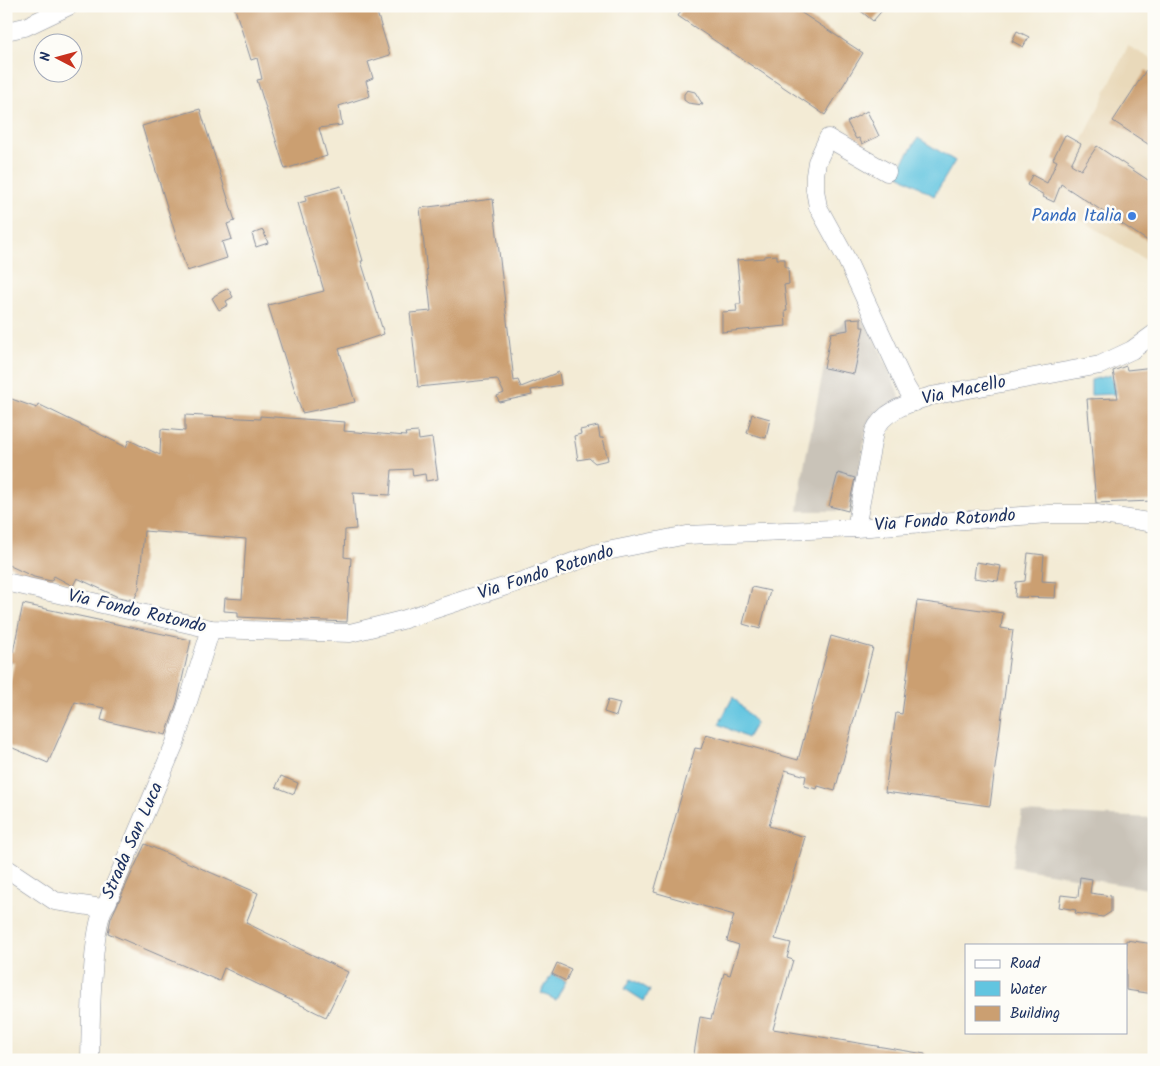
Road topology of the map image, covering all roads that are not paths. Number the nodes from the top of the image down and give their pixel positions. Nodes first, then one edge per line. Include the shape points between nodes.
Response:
1 (69, 6) edge
2 (6, 31) edge
3 (887, 172) dead end
4 (1154, 334) edge
5 (915, 402) junction
6 (1154, 523) edge
7 (856, 528) junction
8 (6, 582) edge
9 (211, 629) junction
10 (6, 868) edge
11 (102, 908) junction
12 (90, 1060) edge

1 - 2 street via 25,27
3 - 5 street via 828,138 817,162 815,190 818,207
4 - 5 street, Via Macello via 1132,350 1100,365 931,396
5 - 7 street, Via Macello via 890,413 876,428
6 - 7 street, Via Fondo Rotondo via 1097,514 1049,514
7 - 9 street, Via Fondo Rotondo via 687,535 597,553 522,581 350,634
8 - 9 street, Via Fondo Rotondo
9 - 11 street, Strada San Luca via 175,744 107,903
10 - 11 street via 55,901
11 - 12 street, Strada San Luca via 94,945

